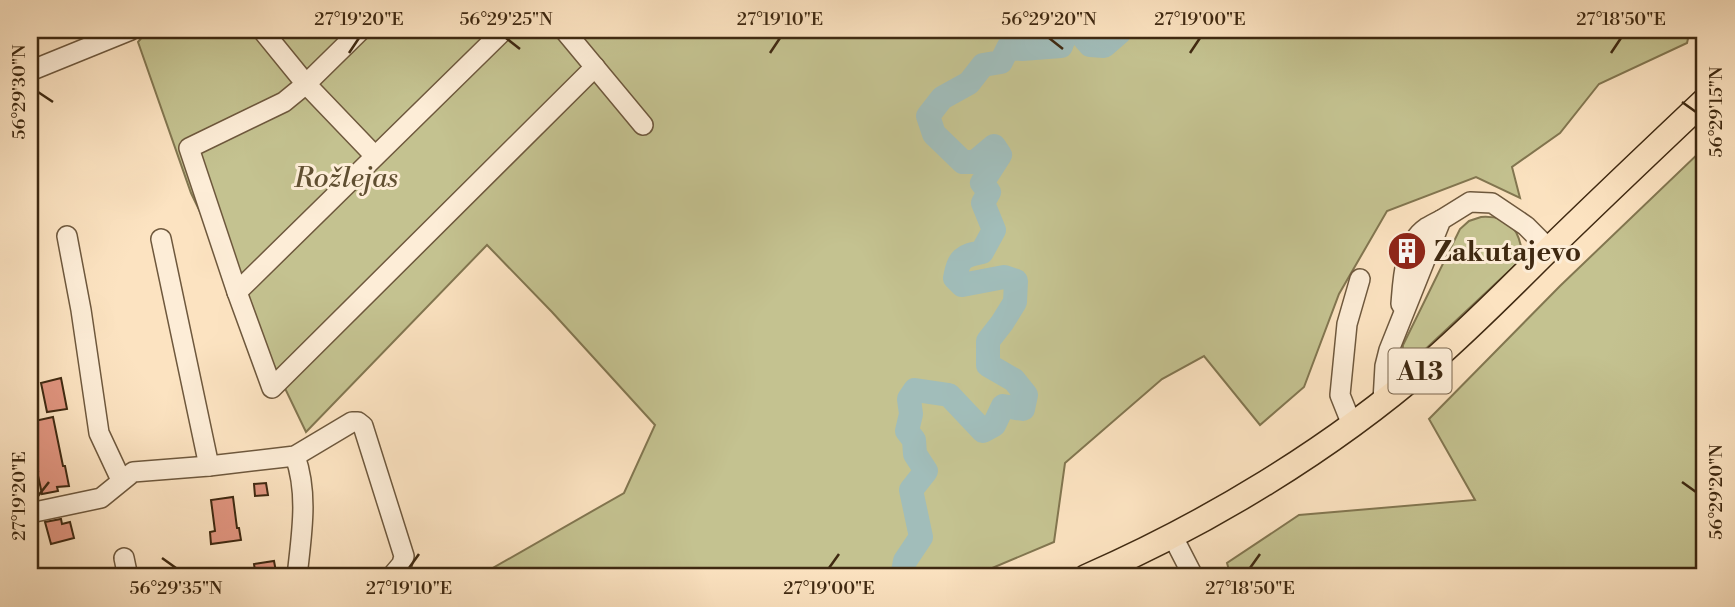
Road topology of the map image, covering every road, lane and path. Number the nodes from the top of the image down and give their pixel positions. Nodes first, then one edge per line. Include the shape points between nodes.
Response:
1 (131, 30) edge
2 (262, 30) edge
3 (361, 30) edge
4 (504, 30) edge
5 (565, 30) edge
6 (594, 67) junction
7 (30, 71) edge
8 (306, 84) junction
9 (1705, 100) edge
10 (643, 125) dead end
11 (375, 156) junction
12 (66, 236) dead end
13 (161, 239) dead end
14 (1549, 249) junction
15 (1360, 279) dead end
16 (237, 292) junction
17 (1383, 401) junction
18 (1352, 425) junction
19 (295, 456) junction
20 (209, 466) junction
21 (121, 480) junction
22 (30, 513) edge
23 (1172, 535) junction
24 (297, 577) edge
25 (391, 577) edge
26 (1086, 577) edge
27 (1190, 577) edge

1 - 7 street
2 - 8 street
3 - 8 street
4 - 11 street
5 - 6 street
6 - 10 street
6 - 16 street via 272,388
8 - 11 street
8 - 16 street via 284,102 190,148
9 - 14 main road, A13
11 - 16 street
12 - 21 street via 99,433
13 - 20 street
14 - 17 main road, A13 via 1457,339
14 - 17 street via 1492,203 1470,202 1441,220 1389,350
15 - 18 street via 1347,324 1340,395
17 - 18 main road, A13
18 - 23 main road, A13 via 1260,487
19 - 20 street
19 - 24 street via 302,474 303,517
19 - 25 street via 352,422 363,426 404,556
20 - 21 street via 133,472
21 - 22 street via 101,498
23 - 26 main road, A13
23 - 27 street

